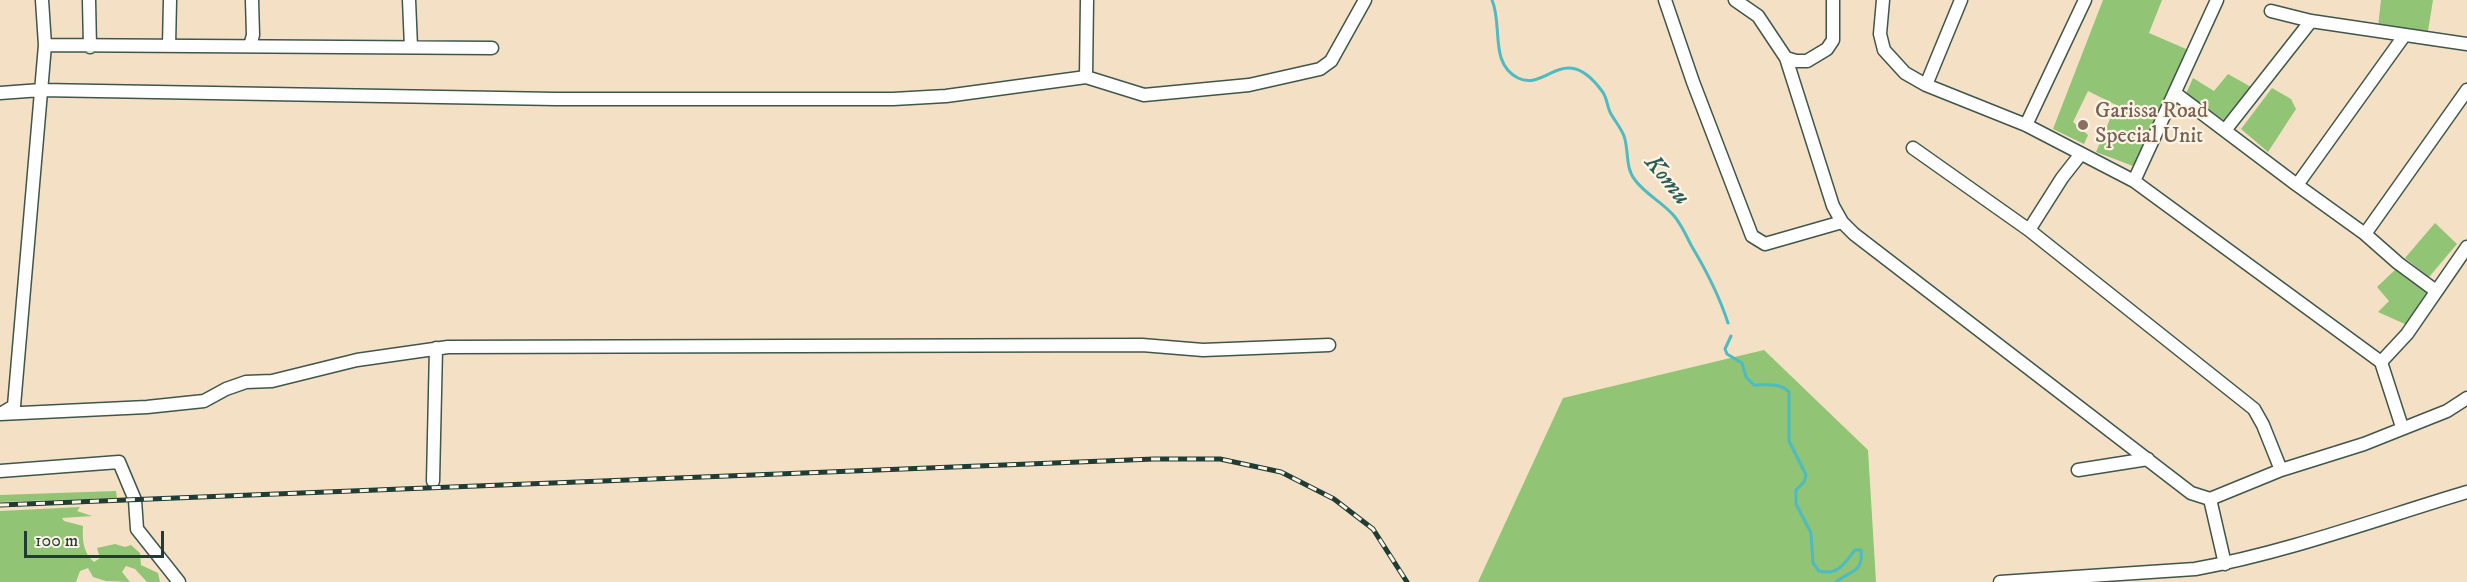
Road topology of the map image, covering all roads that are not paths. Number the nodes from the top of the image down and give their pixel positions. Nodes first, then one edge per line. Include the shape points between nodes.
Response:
1 (42, 0) edge
2 (89, 0) edge
3 (170, 0) edge
4 (252, 0) edge
5 (409, 0) edge
6 (1087, 0) edge
7 (1365, 0) edge
8 (1665, 0) edge
9 (1735, 0) edge
10 (1833, 0) edge
11 (1883, 0) edge
12 (1961, 0) edge
13 (2085, 0) edge
14 (2217, 0) edge
15 (2271, 10) dead end
16 (2311, 21) junction
17 (2404, 36) junction
18 (2467, 44) edge
19 (45, 45) junction
20 (170, 46) junction
21 (250, 46) junction
22 (90, 47) junction
23 (411, 47) junction
24 (492, 48) dead end
25 (1786, 58) junction
26 (1086, 77) junction
27 (1926, 85) junction
28 (41, 90) junction
29 (2467, 90) edge
30 (0, 93) edge
31 (2175, 93) junction
32 (2026, 125) junction
33 (2226, 129) junction
34 (1913, 148) dead end
35 (2080, 155) junction
36 (2134, 181) junction
37 (2297, 185) junction
38 (1842, 222) junction
39 (2029, 230) junction
40 (2365, 234) junction
41 (2467, 247) edge
42 (2436, 291) junction
43 (1329, 345) dead end
44 (436, 348) junction
45 (2381, 362) junction
46 (2467, 398) edge
47 (0, 414) edge
48 (2402, 427) junction
49 (2148, 459) junction
50 (2078, 470) dead end
51 (2281, 470) junction
52 (0, 471) edge
53 (433, 481) dead end
54 (2467, 492) edge
55 (2210, 499) junction
56 (2224, 564) junction
57 (179, 582) edge
58 (2000, 582) edge

1 - 19 street
2 - 22 street
3 - 20 street
4 - 21 street
5 - 23 street
6 - 26 street
7 - 26 street via 1337,53 1320,69 1232,87 1144,95
8 - 38 street via 1752,236 1765,244
9 - 25 street via 1758,16
10 - 25 street via 1833,40 1827,49 1807,61
11 - 27 street via 1880,34 1884,50 1905,73
12 - 27 street
13 - 32 street
14 - 31 street
15 - 16 street
16 - 17 street
16 - 33 street
17 - 18 street
17 - 37 street
19 - 22 street
19 - 28 street
20 - 21 street
20 - 22 street
21 - 23 street
23 - 24 street
25 - 38 street via 1833,206
26 - 28 street via 946,96 893,99 579,99
27 - 32 street
28 - 30 street
28 - 47 street via 14,406
29 - 40 street
31 - 33 street
31 - 36 street
32 - 35 street
33 - 37 street
34 - 39 street
35 - 36 street
35 - 39 street
36 - 45 street
37 - 40 street
38 - 49 street
39 - 51 street via 2253,409
40 - 42 street
41 - 42 street
42 - 45 street via 2400,343
43 - 44 street via 1203,350 1142,345
44 - 47 street via 326,366 272,381 246,382 204,401
44 - 53 street
45 - 48 street
46 - 48 street via 2447,411
48 - 51 street via 2364,444
49 - 50 street
49 - 55 street via 2191,493
51 - 55 street
52 - 57 street via 119,462 135,500 137,529
54 - 56 street via 2341,533
55 - 56 street
56 - 58 street

